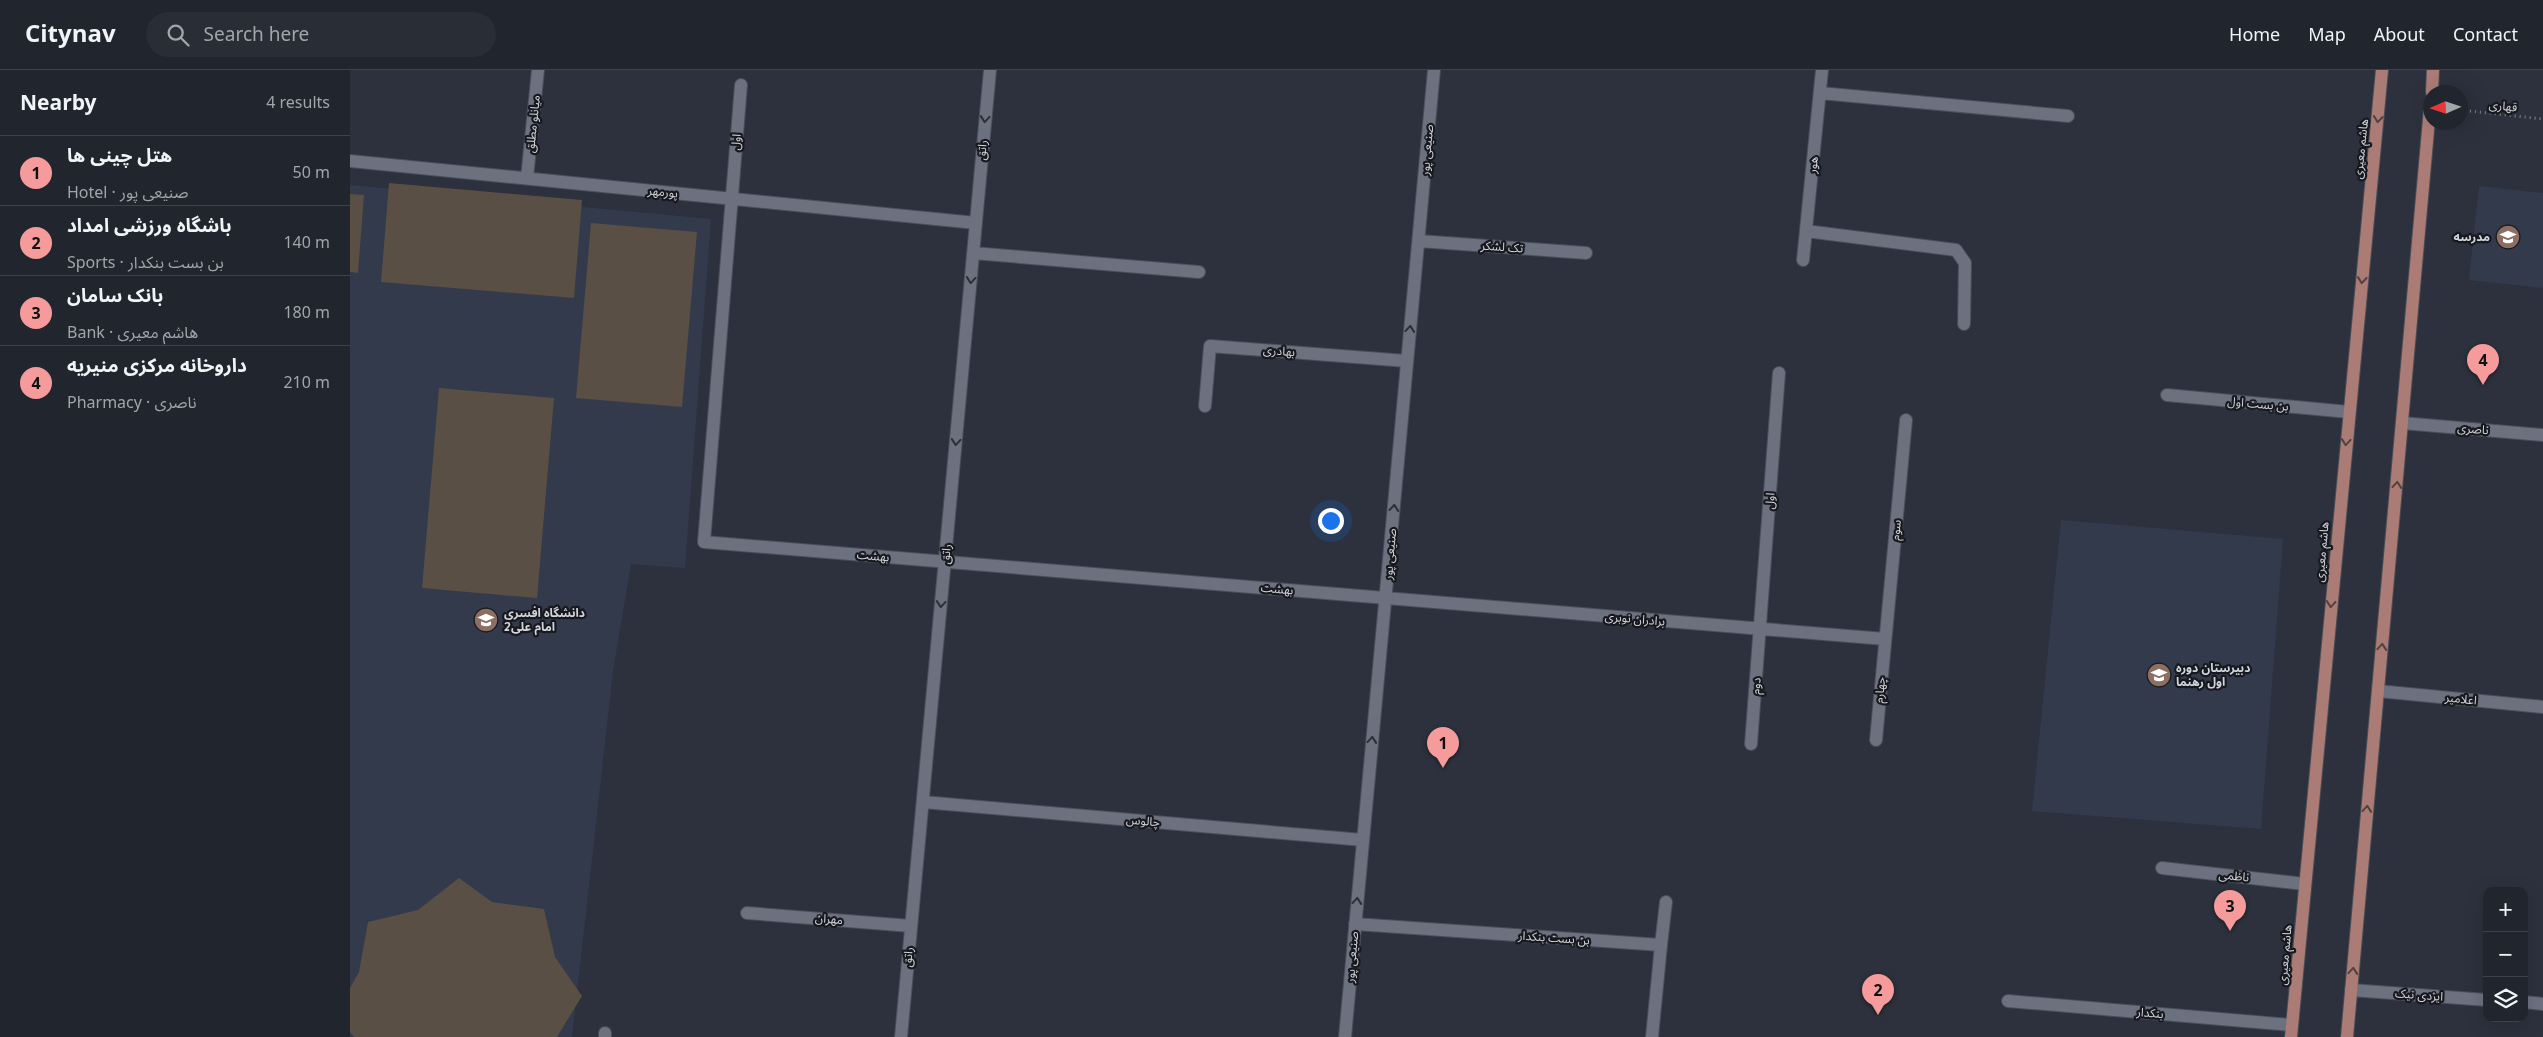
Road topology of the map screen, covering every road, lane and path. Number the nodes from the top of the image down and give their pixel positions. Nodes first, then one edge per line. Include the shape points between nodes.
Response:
1 (538, 70) edge
2 (990, 70) edge
3 (1434, 70) edge
4 (1822, 70) edge
5 (2382, 70) edge
6 (2433, 70) edge
7 (741, 85) dead end
8 (2432, 85) edge
9 (1820, 93) junction
10 (2468, 111) edge
11 (2068, 116) dead end
12 (2543, 119) edge
13 (2428, 130) edge
14 (350, 161) edge
15 (527, 178) junction
16 (732, 199) junction
17 (976, 223) junction
18 (1806, 232) junction
19 (1418, 241) junction
20 (973, 253) junction
21 (1586, 253) dead end
22 (1802, 260) dead end
23 (1199, 272) dead end
24 (1964, 324) dead end
25 (1407, 361) junction
26 (1779, 373) dead end
27 (2166, 395) dead end
28 (1205, 406) dead end
29 (2349, 412) junction
30 (1906, 420) dead end
31 (2402, 422) junction
32 (2543, 435) edge
33 (945, 562) junction
34 (1386, 598) junction
35 (1760, 629) junction
36 (1885, 639) junction
37 (2378, 691) junction
38 (2543, 707) edge
39 (1876, 740) dead end
40 (1751, 744) dead end
41 (923, 802) junction
42 (1363, 840) junction
43 (2162, 868) dead end
44 (2305, 884) junction
45 (1666, 902) dead end
46 (747, 913) dead end
47 (1355, 924) junction
48 (911, 926) junction
49 (1661, 945) junction
50 (2351, 990) junction
51 (2483, 1000) edge
52 (2008, 1001) dead end
53 (2528, 1002) edge
54 (2543, 1004) edge
55 (2292, 1031) edge
56 (901, 1037) edge
57 (1345, 1037) edge
58 (1652, 1037) edge
59 (2347, 1037) edge

1 - 15 street, میانلو مطلق
2 -> 17 street, راتق
3 - 19 street, صنیعی پور
4 - 9 street, هور
5 -> 29 main road, هاشم معیری
6 - 8 main road
7 - 16 street, اول
9 - 11 street
9 - 18 street, هور
10 - 12 path, قهاری
13 - 31 main road
14 - 15 street, پورمهر
15 - 16 street, پورمهر
16 - 17 street, پورمهر
16 - 33 street, بهشت via 704,542
17 - 20 street, راتق
18 - 22 street, هور
18 - 24 street via 1956,250 1965,263
19 - 21 street, تک لشکر
25 -> 19 street, صنیعی پور
20 - 23 street
20 -> 33 street, راتق
25 - 28 street, بهادری via 1210,346
34 -> 25 street, صنیعی پور
26 - 35 street, اول
27 - 29 street, بن بست اول
29 -> 44 main road, هاشم معیری
30 - 36 street, سوم
31 - 32 street, ناصری
37 -> 31 main road
33 - 34 street, بهشت
33 -> 41 street, راتق
34 - 35 street, برادران نوبری
42 -> 34 street, صنیعی پور
35 - 36 street, برادران نوبری
35 - 40 street, دوم
36 - 39 street, چهارم
37 - 38 street, اعلامیر
50 -> 37 main road
41 - 42 street, چالوس
41 - 48 street, راتق
47 -> 42 street, صنیعی پور
43 - 44 street, ناظمی
44 - 55 main road, هاشم معیری
45 - 49 street
46 - 48 street, مهران
47 - 49 street, بن بست بنکدار
47 - 57 street, صنیعی پور
48 - 56 street, راتق
49 - 58 street
50 - 51 street, ایزدی نیک
50 - 59 main road
52 - 55 street, بنکدار
53 - 54 street

